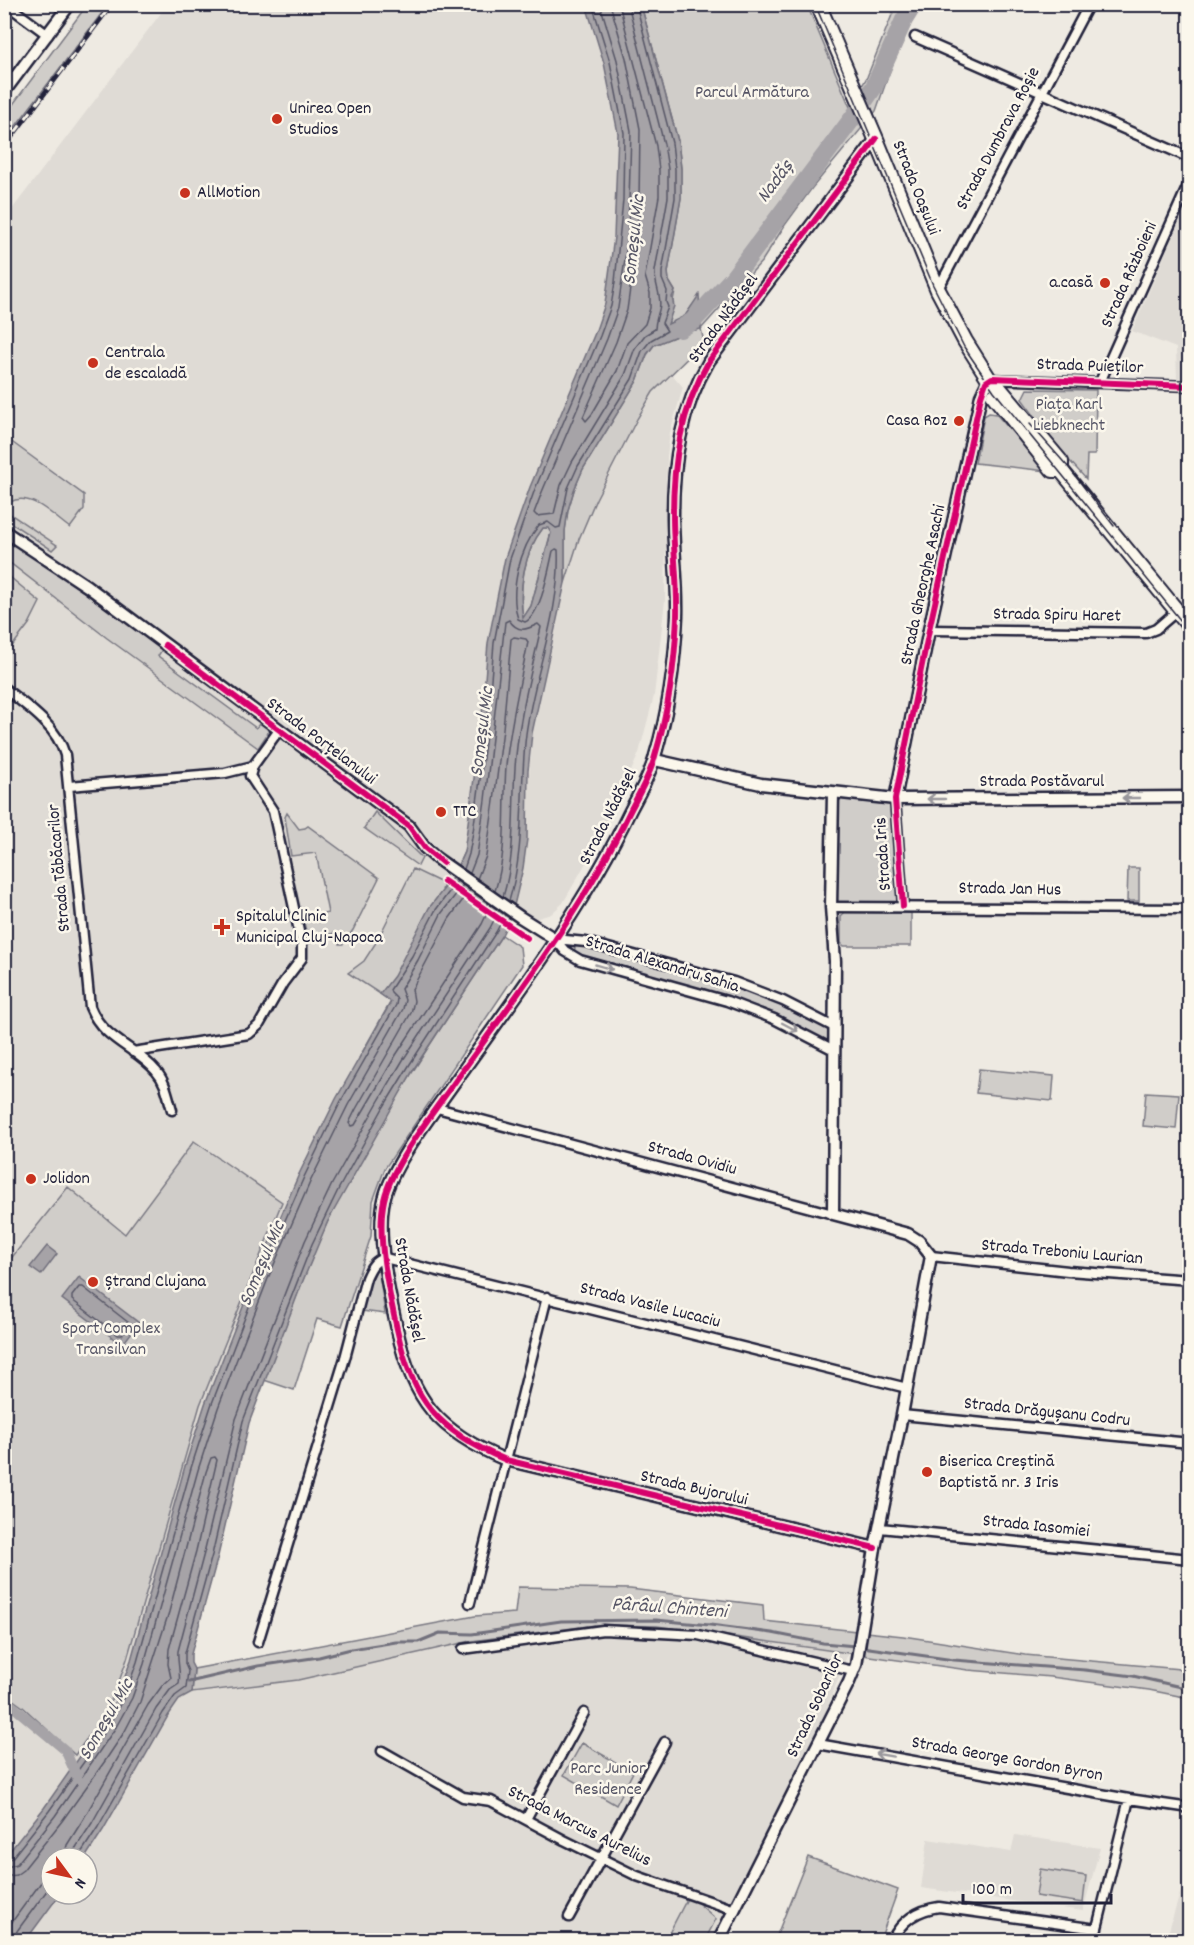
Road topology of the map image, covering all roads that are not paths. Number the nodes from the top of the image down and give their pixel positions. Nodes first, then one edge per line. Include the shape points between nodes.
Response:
1 (6, 4) edge
2 (70, 4) edge
3 (818, 4) edge
4 (1089, 4) edge
5 (48, 35) junction
6 (915, 37) dead end
7 (4, 92) edge
8 (1041, 94) junction
9 (874, 134) junction
10 (1190, 158) edge
11 (1190, 181) edge
12 (938, 290) junction
13 (989, 380) junction
14 (1100, 382) junction
15 (1190, 386) edge
16 (4, 531) edge
17 (1177, 611) junction
18 (1190, 627) edge
19 (929, 630) junction
20 (4, 688) edge
21 (279, 730) junction
22 (655, 760) junction
23 (253, 766) junction
24 (69, 786) junction
25 (833, 794) junction
26 (1190, 797) edge
27 (896, 799) junction
28 (903, 906) junction
29 (831, 907) junction
30 (1190, 909) edge
31 (555, 939) junction
32 (834, 1027) junction
33 (834, 1050) junction
34 (133, 1052) junction
35 (437, 1108) junction
36 (172, 1110) dead end
37 (833, 1214) junction
38 (931, 1256) junction
39 (384, 1258) junction
40 (1190, 1280) edge
41 (547, 1298) junction
42 (907, 1388) junction
43 (902, 1415) junction
44 (1190, 1443) edge
45 (506, 1460) junction
46 (880, 1528) junction
47 (875, 1548) junction
48 (1190, 1558) edge
49 (470, 1602) dead end
50 (258, 1642) dead end
51 (463, 1649) dead end
52 (854, 1671) junction
53 (584, 1713) dead end
54 (665, 1742) dead end
55 (818, 1743) junction
56 (382, 1751) dead end
57 (1129, 1799) junction
58 (1190, 1808) edge
59 (526, 1820) junction
60 (601, 1859) junction
61 (735, 1910) junction
62 (569, 1917) dead end
63 (1097, 1929) junction
64 (719, 1941) edge
65 (892, 1941) edge
66 (1094, 1941) edge

1 - 5 street
2 - 5 street
3 - 9 main road, Strada Oașului
4 - 8 street, Strada Dumbrava Roșie
5 - 7 street
6 - 8 street
8 - 10 street
8 - 12 street, Strada Dumbrava Roșie
9 - 12 main road, Strada Oașului
9 - 22 street, Strada Nădășel via 709,362 689,402 676,460 673,517 677,613 672,684
11 - 14 street, Strada Războieni
12 - 13 main road, Strada Oașului
13 - 14 street, Strada Puieților
13 - 17 main road, Strada Oașului via 988,388 1053,470 1061,470
13 - 19 street, Strada Gheorghe Asachi via 981,396
14 - 15 street, Strada Puieților
16 - 21 street, Strada Porțelanului via 87,586
17 - 18 main road, Strada Oașului
17 - 19 street, Strada Spiru Haret via 1146,633
19 - 27 street, Strada Gheorghe Asachi
20 - 24 street, Strada Tăbăcarilor via 59,739
21 - 23 street
21 - 31 street, Strada Porțelanului via 409,826 425,848 452,870
22 - 25 street, Strada Postăvarul via 761,784
22 - 31 street, Strada Nădășel via 612,849
23 - 24 street via 225,773
23 - 34 street via 252,782 273,811 302,958 259,1025 249,1034
24 - 34 street, Strada Tăbăcarilor via 90,1008 106,1032
25 - 27 street, Strada Postăvarul
25 - 29 street
26 -> 27 street, Strada Postăvarul
27 - 28 street, Strada Iris
28 - 29 street, Strada Jan Hus
28 - 30 street, Strada Jan Hus
29 - 32 street
31 - 32 street, Strada Alexandru Sahia via 586,942 734,982 783,1000
31 -> 33 street, Strada Alexandru Sahia via 580,960 727,1001 774,1019
31 - 35 street, Strada Nădășel
32 - 33 street
33 - 37 street
34 - 36 street, Strada Tăbăcarilor via 158,1073
35 - 37 street, Strada Ovidiu
35 - 39 street, Strada Nădășel via 394,1173 384,1200
37 - 38 street, Strada Ovidiu via 908,1234
38 - 40 street, Strada Treboniu Laurian
38 - 42 street, Strada Sobarilor
39 - 41 street, Strada Vasile Lucaciu
39 - 45 street, Strada Nădășel via 398,1335 419,1393 432,1413 450,1429
39 - 50 street via 375,1262 366,1278
41 - 42 street, Strada Vasile Lucaciu
41 - 45 street
42 - 43 street, Strada Sobarilor
43 - 44 street, Strada Drăgușanu Codru
43 - 46 street, Strada Sobarilor
45 - 47 street, Strada Bujorului
45 - 49 street
46 - 47 street, Strada Sobarilor
46 - 48 street, Strada Iasomiei
47 - 52 street, Strada Sobarilor
51 - 52 street via 603,1630 698,1635
52 - 55 street, Strada Sobarilor
53 - 59 street
54 - 60 street
57 -> 55 street, Strada George Gordon Byron
55 - 61 street, Strada Sobarilor
56 - 59 street, Strada Marcus Aurelius via 463,1797 491,1801
57 - 58 street, Strada George Gordon Byron
57 - 63 street
59 - 60 street, Strada Marcus Aurelius
60 - 61 street, Strada Marcus Aurelius via 637,1876
60 - 62 street
61 - 64 street, Strada Sobarilor
63 - 65 street via 939,1907 915,1914
63 - 66 street

